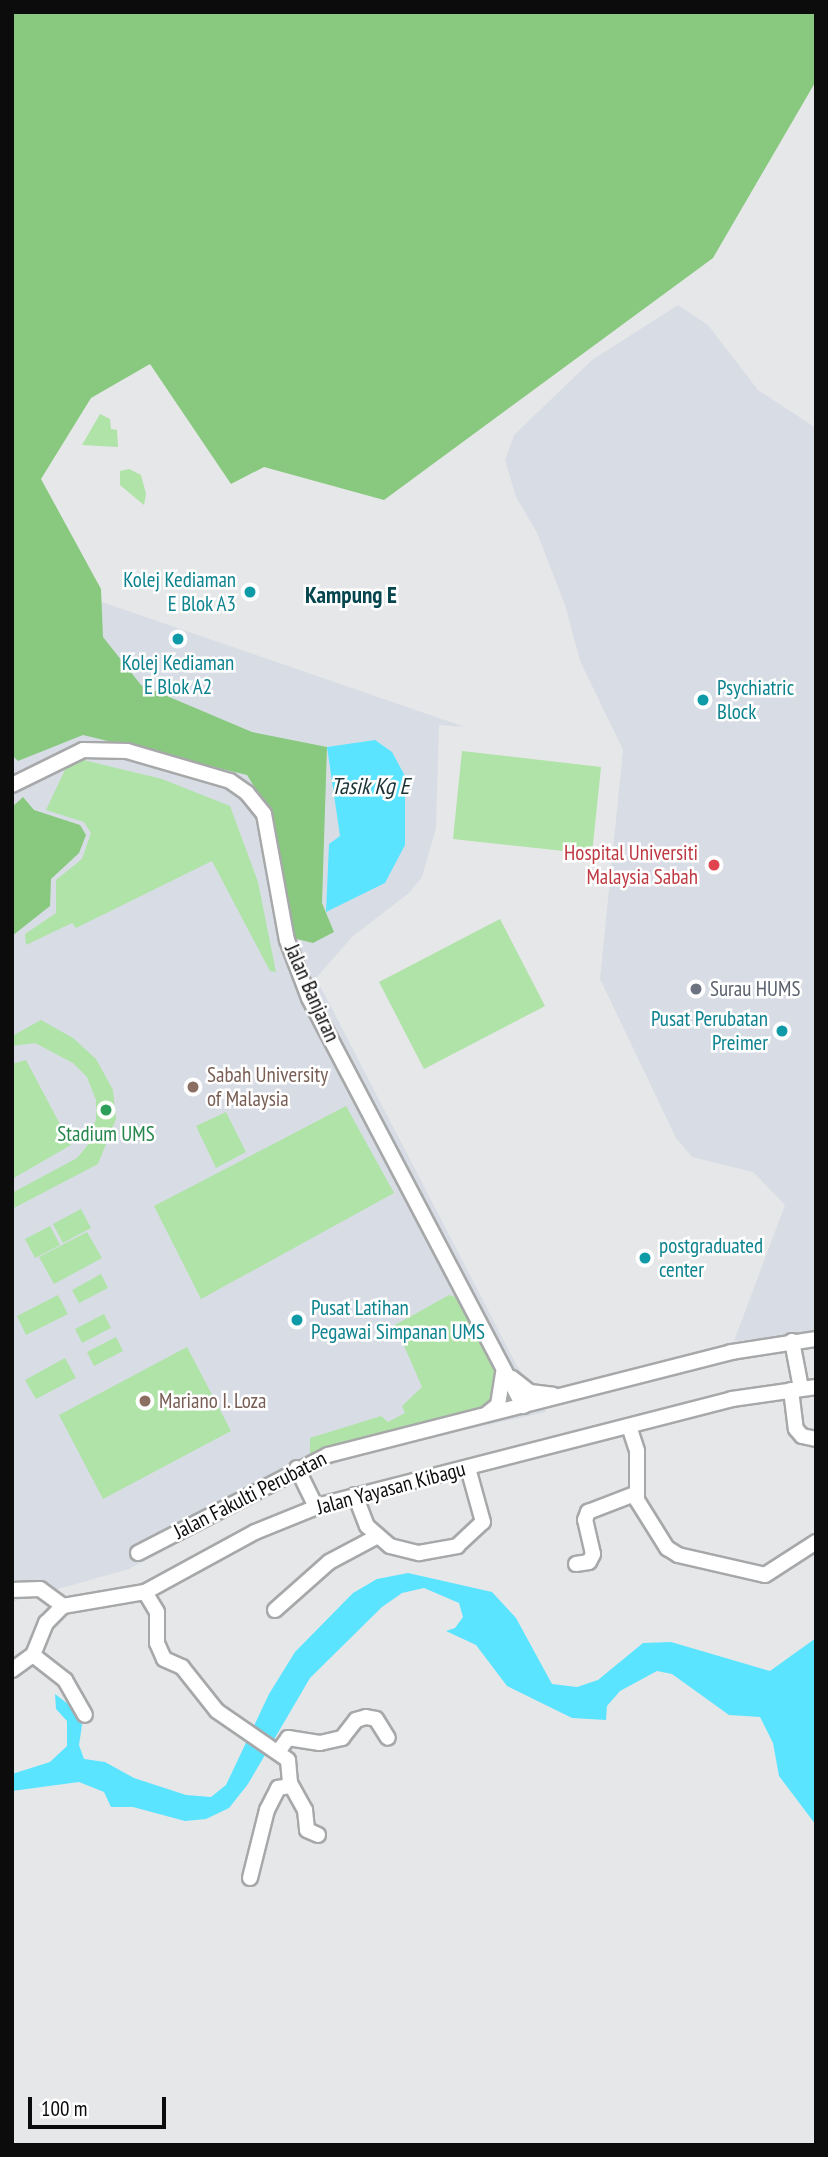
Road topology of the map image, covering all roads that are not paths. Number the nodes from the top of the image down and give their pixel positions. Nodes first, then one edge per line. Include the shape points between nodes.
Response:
1 (12, 785) edge
2 (816, 1339) edge
3 (792, 1341) junction
4 (502, 1367) junction
5 (803, 1388) edge
6 (563, 1396) junction
7 (523, 1406) junction
8 (487, 1414) junction
9 (629, 1426) junction
10 (816, 1439) edge
11 (297, 1468) junction
12 (468, 1468) junction
13 (635, 1494) junction
14 (355, 1495) junction
15 (316, 1507) junction
16 (376, 1537) junction
17 (816, 1542) edge
18 (138, 1553) dead end
19 (576, 1564) dead end
20 (12, 1590) edge
21 (145, 1591) junction
22 (63, 1606) junction
23 (275, 1610) dead end
24 (33, 1655) junction
25 (12, 1670) edge
26 (85, 1715) dead end
27 (388, 1738) dead end
28 (274, 1750) junction
29 (290, 1786) junction
30 (318, 1835) dead end
31 (250, 1878) dead end

1 - 4 street, Jalan Banjaran via 83,750 127,751 230,781 247,793 264,814 287,940 309,998
2 - 3 street, Jalan Fakulti Perubatan
3 - 5 street
3 - 6 street, Jalan Fakulti Perubatan
4 - 6 street via 530,1392
4 - 7 street, Jalan Banjaran
4 - 8 street via 502,1393 498,1405
5 - 9 street, Jalan Yayasan Kibagu via 732,1399
5 - 10 street via 796,1429 802,1436
6 - 7 street, Jalan Fakulti Perubatan
7 - 8 street, Jalan Fakulti Perubatan
8 - 11 street, Jalan Fakulti Perubatan via 328,1455
9 - 12 street, Jalan Yayasan Kibagu
9 - 13 street via 637,1451
11 - 15 street
11 - 18 street, Jalan Fakulti Perubatan
12 - 14 street, Jalan Yayasan Kibagu
12 - 16 street via 483,1522 463,1542 419,1553 390,1546
13 - 17 street via 667,1548 701,1564 765,1574 785,1566
13 - 19 street via 589,1512 585,1520 593,1554 589,1562
14 - 15 street, Jalan Yayasan Kibagu
14 - 16 street
15 - 21 street, Jalan Yayasan Kibagu via 255,1531
16 - 23 street via 329,1562
20 - 22 street via 40,1589
21 - 22 street, Jalan Yayasan Kibagu
21 - 28 street via 157,1612 157,1643 164,1659 183,1667 207,1703
22 - 24 street via 46,1623
24 - 25 street
24 - 26 street via 65,1680
27 - 28 street via 376,1719 366,1717 356,1720 342,1738 320,1743 288,1738
28 - 29 street via 290,1764
29 - 30 street via 305,1810 307,1830
29 - 31 street via 278,1788 267,1810

